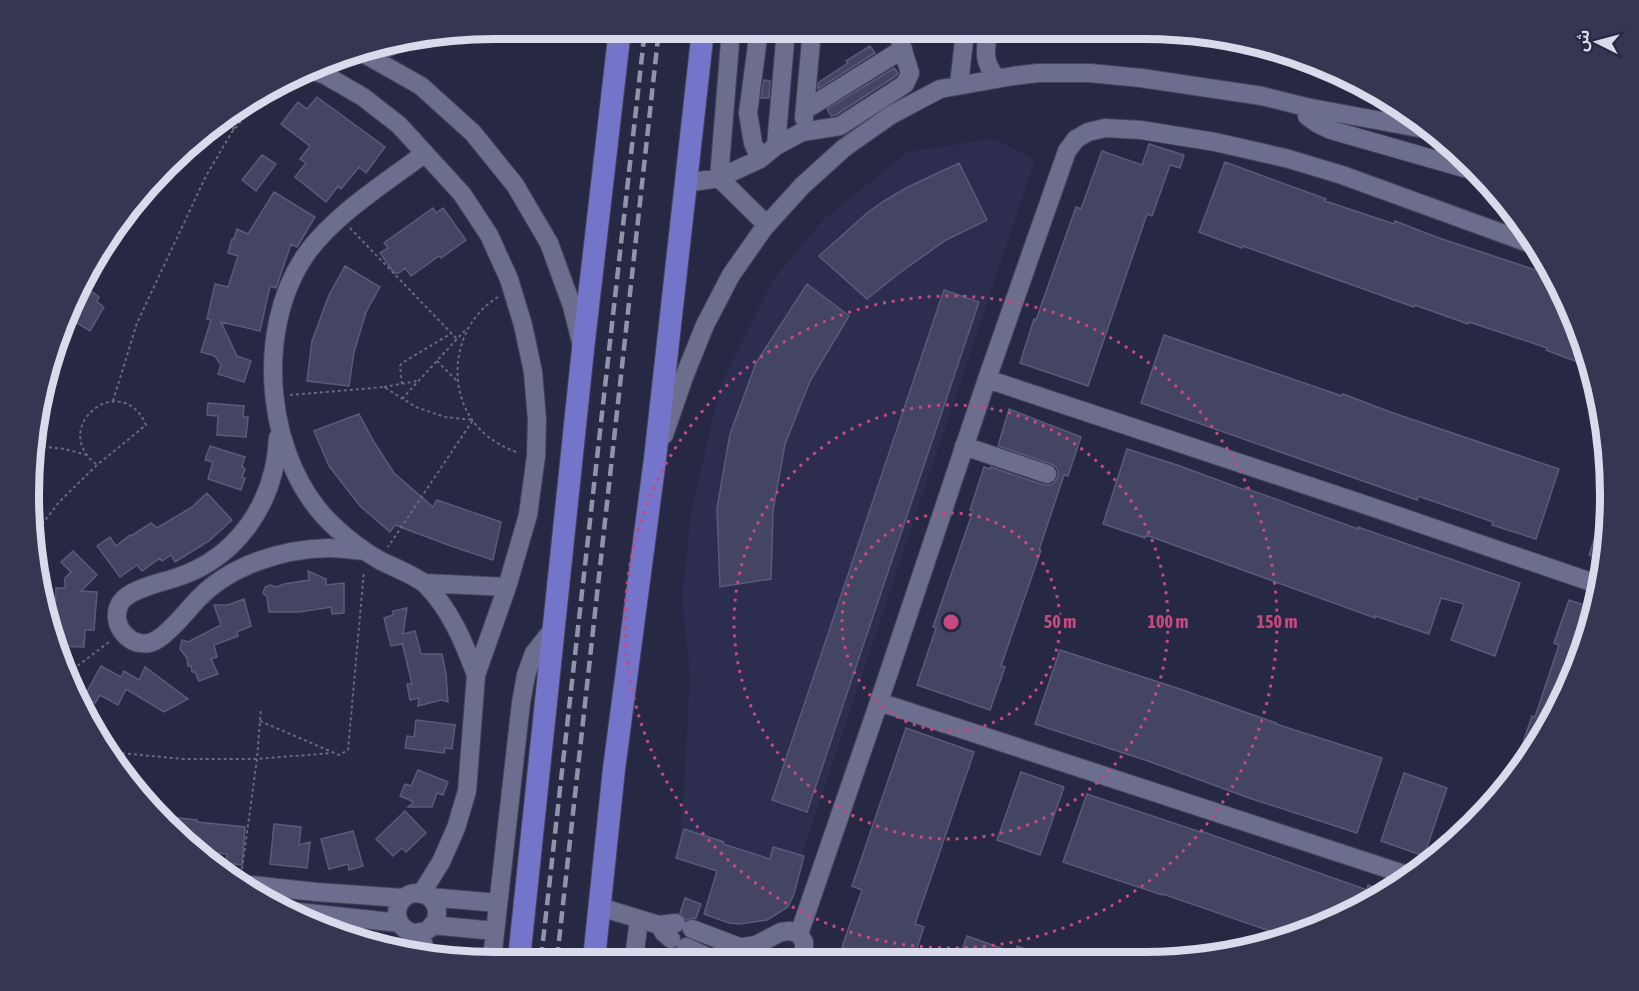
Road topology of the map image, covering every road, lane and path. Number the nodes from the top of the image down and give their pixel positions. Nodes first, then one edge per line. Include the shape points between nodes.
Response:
1 (623, 39) edge
2 (696, 39) edge
3 (730, 39) edge
4 (758, 39) edge
5 (785, 39) edge
6 (811, 39) edge
7 (900, 39) edge
8 (964, 39) edge
9 (987, 39) edge
10 (903, 48) junction
11 (370, 57) edge
12 (321, 74) edge
13 (997, 79) junction
14 (959, 85) junction
15 (1306, 108) junction
16 (805, 110) junction
17 (250, 111) edge
18 (235, 121) edge
19 (1413, 127) edge
20 (232, 132) junction
21 (802, 132) junction
22 (776, 146) junction
23 (425, 153) junction
24 (760, 159) junction
25 (1459, 167) edge
26 (719, 178) junction
27 (686, 183) junction
28 (340, 218) junction
29 (766, 225) junction
30 (1522, 241) edge
31 (513, 290) junction
32 (469, 326) junction
33 (452, 333) junction
34 (458, 339) junction
35 (583, 348) junction
36 (437, 361) junction
37 (987, 379) junction
38 (418, 381) junction
39 (458, 382) junction
40 (402, 384) junction
41 (384, 387) junction
42 (275, 396) junction
43 (402, 399) junction
44 (113, 401) junction
45 (473, 420) junction
46 (279, 428) junction
47 (964, 446) junction
48 (42, 447) edge
49 (87, 455) junction
50 (536, 456) junction
51 (655, 459) junction
52 (97, 465) junction
53 (1047, 474) dead end
54 (40, 527) edge
55 (372, 556) junction
56 (1591, 582) edge
57 (424, 583) junction
58 (507, 587) junction
59 (554, 628) junction
60 (122, 632) junction
61 (74, 669) edge
62 (476, 675) junction
63 (879, 702) junction
64 (261, 708) dead end
65 (260, 721) junction
66 (119, 753) edge
67 (334, 753) junction
68 (257, 759) junction
69 (1400, 873) edge
70 (242, 875) edge
71 (247, 878) edge
72 (425, 896) junction
73 (403, 898) junction
74 (498, 903) junction
75 (600, 907) junction
76 (313, 914) edge
77 (639, 919) junction
78 (400, 923) junction
79 (426, 929) junction
80 (495, 931) junction
81 (677, 933) junction
82 (799, 934) junction
83 (427, 946) edge
84 (742, 948) junction
85 (493, 952) edge
86 (520, 952) edge
87 (595, 952) edge
88 (635, 952) edge
89 (704, 952) edge
90 (724, 952) edge
91 (804, 952) edge

1 - 35 main road
2 - 27 main road
3 - 26 street
4 - 24 street via 748,113
5 - 22 street
6 - 16 street
7 - 10 street
8 - 14 street
9 - 13 street via 985,56
10 - 16 street
10 - 21 street via 910,73 905,84 840,126
11 - 35 street via 421,86 473,133 515,185 549,243
12 - 23 street via 399,125
13 - 14 street
13 - 15 street via 1038,73 1090,73 1262,96
14 - 29 street via 940,89 891,115 844,148
15 - 19 street
15 - 25 street via 1307,116 1331,130
16 - 21 street
17 - 20 path
18 - 20 path
20 - 44 path via 206,176 137,322
21 - 22 street
22 - 24 street
23 - 28 street
23 - 31 street via 462,194 489,235
24 - 26 street
26 - 27 street
26 - 29 street
27 - 51 main road
28 - 33 path
28 - 42 street via 307,253 287,290 275,330
29 - 51 street via 731,275 705,325
30 - 37 street via 1289,159 1160,132 1123,128 1088,132 1067,151
31 - 32 path via 481,311
31 - 50 street via 533,372
32 - 34 path
32 - 39 path via 457,363
33 - 34 path
33 - 40 path via 401,364
34 - 36 path
35 - 59 main road
36 - 38 path
36 - 39 path
37 - 47 street
37 - 56 street
38 - 40 path
38 - 43 path
39 - 45 path
40 - 41 path
41 - 42 path
41 - 43 path
42 - 46 street
43 - 45 path via 445,417
44 - 49 path via 99,405 84,420 81,441
44 - 52 path via 139,412 146,425
45 - 50 path via 501,446
45 - 55 path
46 - 55 street via 291,465 310,499 335,528
46 - 60 street via 277,459 269,488 238,539 215,559 188,574 129,594 117,613
47 - 53 street
47 - 63 street
48 - 49 path
49 - 52 path
50 - 58 street via 528,515
51 - 75 main road
52 - 54 path via 59,502
55 - 57 street
55 - 60 street via 330,548 295,551 262,560 230,574 201,595 157,640 134,642
55 - 67 path via 348,750 339,755
57 - 58 street
57 - 62 street via 464,641
58 - 62 street
59 - 74 street via 534,653 526,675
59 - 86 main road
60 - 61 path
62 - 72 street via 466,791 456,828
63 - 69 street
63 - 82 street
64 - 65 path
65 - 67 path
65 - 68 path
66 - 68 path via 183,759
67 - 68 path
68 - 70 path
71 - 73 street via 316,892
72 - 73 street via 410,894
72 - 74 street
72 - 79 street via 436,910
73 - 78 street via 397,910
74 - 80 street
75 - 77 street
75 - 87 main road
76 - 78 street
77 - 81 street
77 - 88 street
78 - 79 street via 406,930
79 - 80 street
79 - 83 street
80 - 85 street
81 - 84 street
81 - 89 street
82 - 84 street via 781,932
82 - 91 street
84 - 90 street

